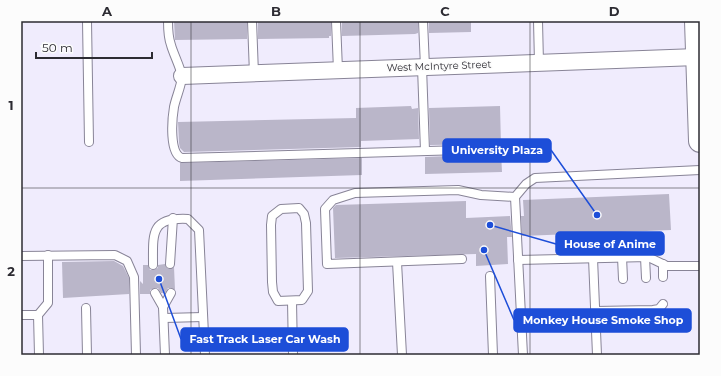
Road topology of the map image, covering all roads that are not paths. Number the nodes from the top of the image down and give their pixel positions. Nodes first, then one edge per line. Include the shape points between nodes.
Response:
1 (87, 21) edge
2 (168, 21) edge
3 (252, 21) edge
4 (336, 21) edge
5 (423, 21) edge
6 (538, 21) edge
7 (696, 21) edge
8 (697, 56) junction
9 (540, 62) junction
10 (423, 67) junction
11 (338, 70) junction
12 (254, 74) junction
13 (182, 76) junction
14 (700, 141) edge
15 (89, 142) dead end
16 (497, 149) dead end
17 (425, 151) junction
18 (700, 170) edge
19 (515, 197) junction
20 (173, 218) junction
21 (21, 256) edge
22 (48, 256) junction
23 (622, 257) junction
24 (645, 257) junction
25 (593, 258) junction
26 (462, 259) dead end
27 (518, 260) junction
28 (397, 262) junction
29 (170, 264) dead end
30 (663, 264) junction
31 (153, 265) dead end
32 (700, 266) edge
33 (490, 276) dead end
34 (663, 277) dead end
35 (646, 278) dead end
36 (623, 279) dead end
37 (155, 293) dead end
38 (171, 293) dead end
39 (292, 301) junction
40 (663, 304) dead end
41 (163, 307) junction
42 (86, 308) dead end
43 (595, 311) junction
44 (21, 315) edge
45 (38, 315) junction
46 (203, 317) junction
47 (164, 318) junction
48 (39, 355) edge
49 (87, 355) edge
50 (136, 355) edge
51 (165, 355) edge
52 (205, 355) edge
53 (293, 355) edge
54 (402, 355) edge
55 (492, 355) edge
56 (523, 355) edge
57 (597, 355) edge

1 - 15 lane
2 - 13 lane via 170,44
3 - 12 lane
4 - 11 lane
5 - 10 lane
6 - 9 lane
7 - 8 street
8 - 9 street, West McIntyre Street
8 - 14 street
9 - 10 street, West McIntyre Street
10 - 11 street, West McIntyre Street
10 - 17 lane
11 - 12 street, West McIntyre Street
12 - 13 street, West McIntyre Street
13 - 17 lane via 174,106 173,129 175,151 182,158
16 - 17 lane
18 - 19 lane via 534,178
19 - 27 lane
19 - 28 lane via 481,195 458,190 355,193 333,200 325,209 328,264
20 - 29 lane
20 - 31 lane via 161,223 153,238
20 - 46 lane via 188,218 199,230
21 - 22 lane
22 - 45 lane via 48,302
22 - 50 lane via 115,255 127,262 134,277
23 - 24 lane
23 - 25 lane
23 - 36 lane
24 - 30 lane
24 - 35 lane
25 - 27 lane
25 - 43 lane
26 - 28 lane
27 - 56 lane
28 - 54 lane
30 - 32 lane
30 - 34 lane
33 - 55 lane
37 - 41 lane
38 - 41 lane
39 - 39 lane via 302,300 308,291 306,223 299,208 281,209 272,216 271,225 273,292 278,301
39 - 53 lane
40 - 43 lane via 659,309 624,308
41 - 47 lane
42 - 49 lane
43 - 57 lane
44 - 45 lane
45 - 48 lane
46 - 47 lane
46 - 52 lane
47 - 51 lane

